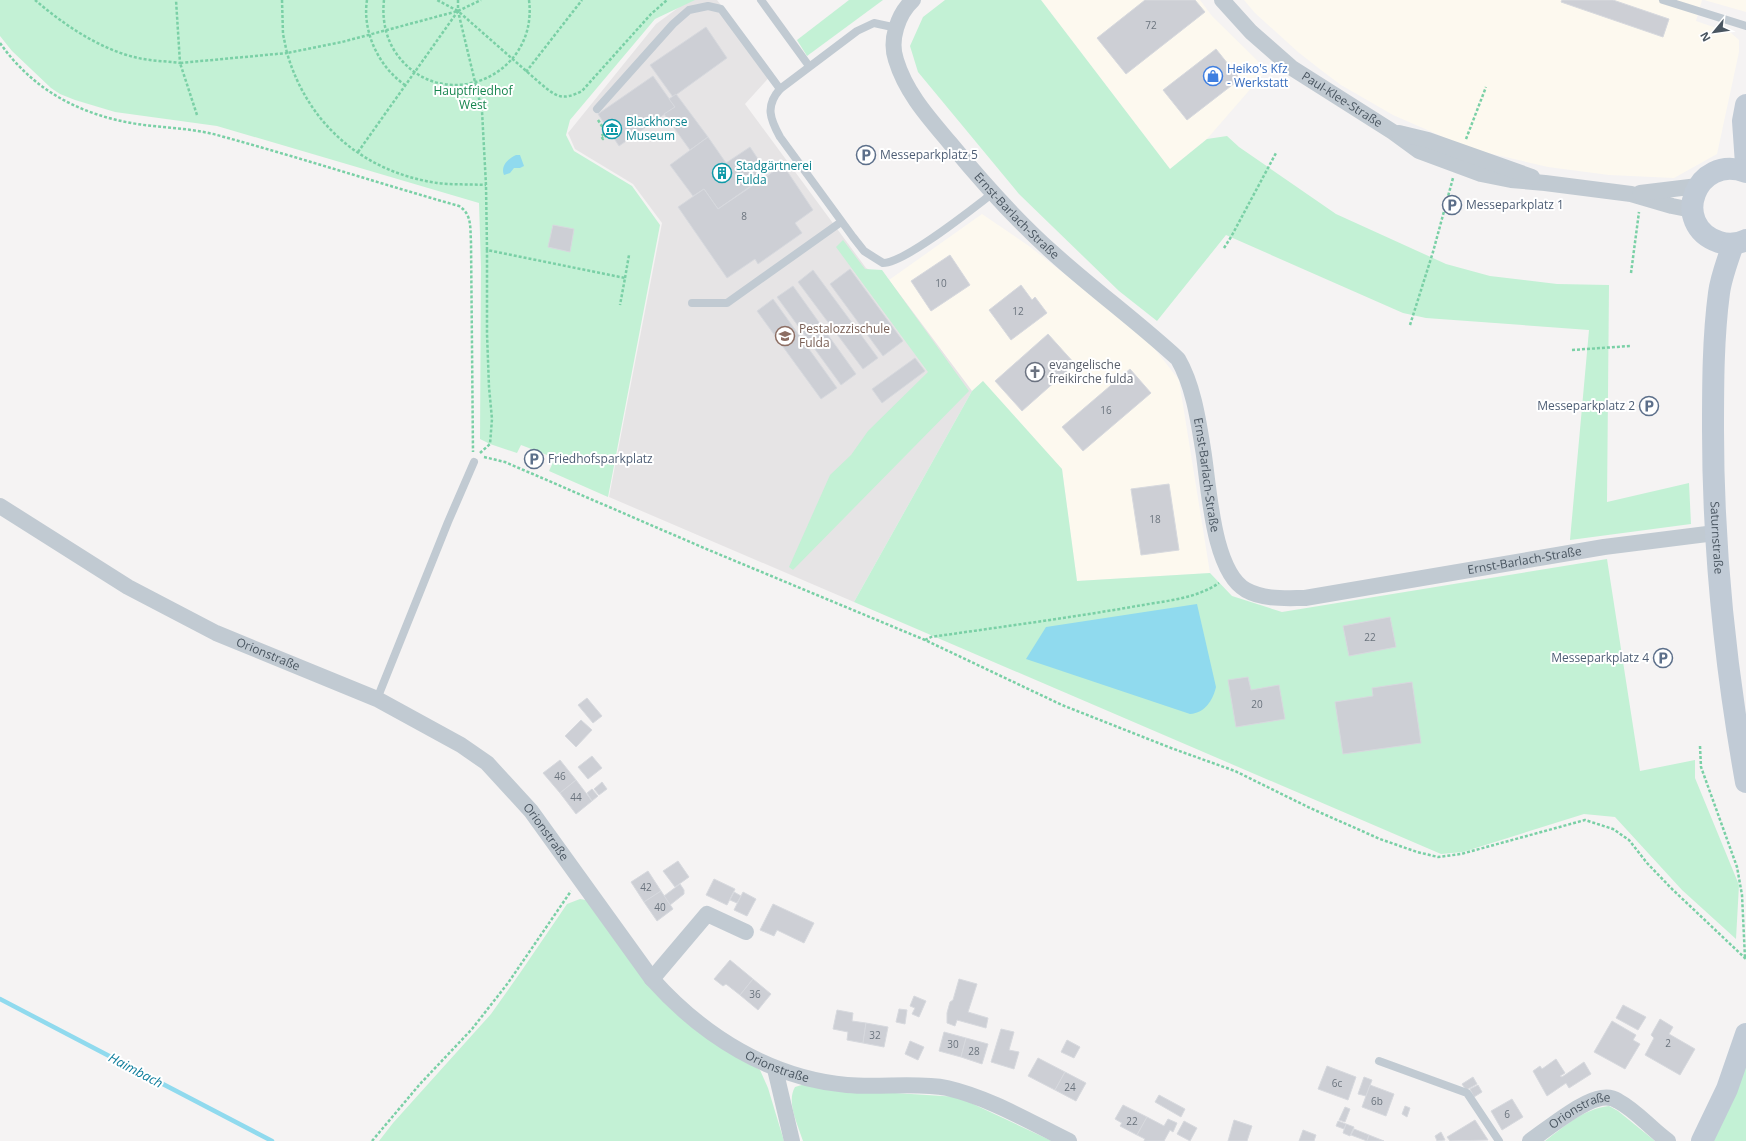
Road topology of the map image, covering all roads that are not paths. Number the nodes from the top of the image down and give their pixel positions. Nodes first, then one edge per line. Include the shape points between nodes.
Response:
1 (761, 0) edge
2 (913, 0) edge
3 (1222, 0) edge
4 (1663, 0) edge
5 (1746, 26) edge
6 (896, 28) junction
7 (809, 66) junction
8 (780, 89) junction
9 (597, 109) dead end
10 (1745, 113) edge
11 (1746, 164) edge
12 (1717, 170) junction
13 (1746, 172) edge
14 (1698, 186) junction
15 (993, 193) junction
16 (1631, 194) junction
17 (1692, 210) junction
18 (841, 222) junction
19 (1712, 240) junction
20 (1740, 242) edge
21 (1719, 292) junction
22 (692, 303) dead end
23 (476, 459) road end
24 (0, 506) edge
25 (1715, 533) junction
26 (377, 699) junction
27 (1746, 782) edge
28 (746, 932) dead end
29 (652, 979) junction
30 (1746, 1034) edge
31 (1379, 1061) dead end
32 (775, 1069) junction
33 (792, 1141) edge
34 (1069, 1141) edge
35 (1499, 1141) edge
36 (1530, 1141) edge
37 (1668, 1141) edge
38 (1702, 1141) edge

1 - 7 lane
2 - 6 street, Ernst-Barlach-Straße via 900,16
3 - 16 street, Paul-Klee-Straße via 1251,32 1292,68 1393,132 1428,140 1545,182
4 - 5 lane
6 - 7 lane via 874,24 857,31
6 - 15 street, Ernst-Barlach-Straße via 895,59 905,84 922,110
7 - 8 lane
8 - 9 lane via 721,9 708,6 690,10 673,24
8 - 18 lane via 772,98 770,113 773,125
10 - 11 street
10 - 12 street via 1728,154
12 - 13 street via 1728,168
12 - 14 street
14 - 16 street, Paul-Klee-Straße
14 - 17 street
15 - 18 lane via 915,249 889,263 883,263 864,251
15 - 25 street, Ernst-Barlach-Straße via 1052,252 1178,359 1186,372 1203,447 1217,544 1231,574 1245,590 1273,598 1305,598 1604,547
16 - 17 street, Paul-Klee-Straße
17 - 19 street via 1695,222
18 - 22 lane via 727,303
19 - 20 street via 1723,244
19 - 21 street, Saturnstraße
20 - 21 street, Saturnstraße
21 - 25 street, Saturnstraße via 1713,414
23 - 26 lane
24 - 26 street, Orionstraße via 128,587 216,633
25 - 27 street, Saturnstraße via 1726,655
26 - 29 street, Orionstraße via 461,745 487,764 531,811
28 - 29 street via 707,914
29 - 32 street, Orionstraße via 669,997 722,1040
30 - 38 street via 1727,1089
31 - 35 lane via 1467,1093
32 - 33 street
32 - 34 street, Orionstraße via 846,1085 945,1088 984,1100
36 - 37 street, Orionstraße via 1578,1109 1596,1099 1608,1097 1632,1110

